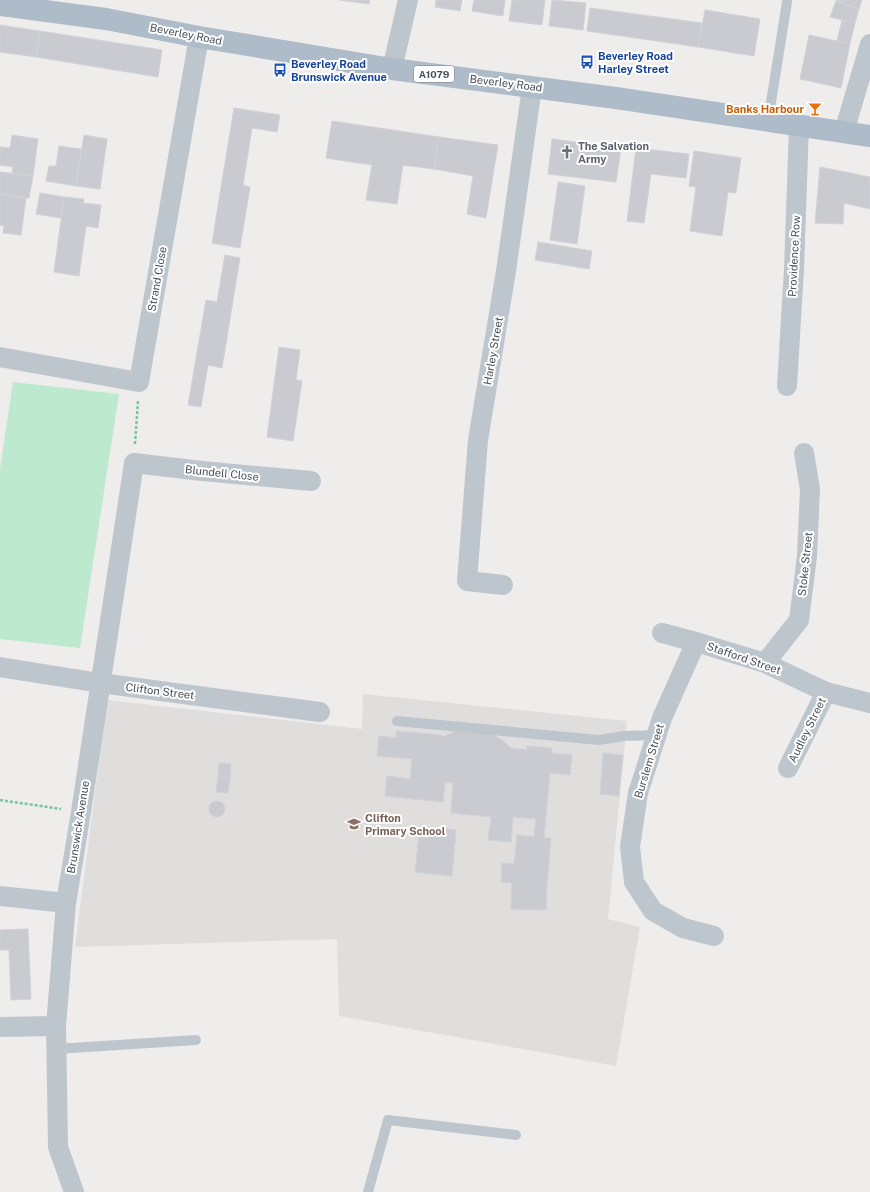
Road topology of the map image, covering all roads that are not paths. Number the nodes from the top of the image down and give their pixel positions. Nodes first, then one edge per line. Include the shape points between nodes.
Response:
1 (408, 0) edge
2 (787, 2) dead end
3 (0, 5) edge
4 (199, 37) junction
5 (870, 44) edge
6 (392, 69) junction
7 (532, 87) junction
8 (768, 121) junction
9 (799, 126) junction
10 (844, 132) junction
11 (870, 136) edge
12 (0, 357) edge
13 (787, 386) dead end
14 (804, 453) dead end
15 (134, 463) joint
16 (311, 481) dead end
17 (503, 585) dead end
18 (662, 633) dead end
19 (696, 642) junction
20 (765, 664) junction
21 (0, 667) edge
22 (100, 683) junction
23 (826, 692) junction
24 (870, 704) edge
25 (320, 712) dead end
26 (397, 721) dead end
27 (657, 735) junction
28 (788, 768) dead end
29 (0, 896) edge
30 (66, 903) junction
31 (714, 936) dead end
32 (56, 1026) junction
33 (0, 1027) edge
34 (196, 1040) dead end
35 (56, 1049) junction
36 (516, 1135) dead end
37 (74, 1192) edge
38 (368, 1192) edge

1 - 6 street
2 - 8 lane
3 - 4 main road, Beverley Road / A1079 via 106,18
4 - 6 main road, Beverley Road / A1079
4 - 12 street, Strand Close via 139,382
5 - 10 street
6 - 7 main road, Beverley Road / A1079
7 - 8 main road, Beverley Road / A1079
7 - 17 street, Harley Street via 506,271 478,440 467,581
8 - 9 main road, Beverley Road / A1079
9 - 10 main road, Beverley Road / A1079
9 - 13 street, Providence Row
10 - 11 main road, Beverley Road / A1079
14 - 20 street, Stoke Street via 810,489 807,556 799,620
15 - 16 street, Blundell Close
15 - 22 street, Brunswick Avenue
18 - 19 street, Stafford Street
19 - 20 street, Stafford Street
19 - 27 street, Burslem Street
20 - 23 street, Stafford Street
21 - 22 street, Clifton Street
22 - 25 street, Clifton Street
22 - 30 street, Brunswick Avenue
23 - 24 street, Stafford Street
23 - 28 street, Audley Street
26 - 27 lane via 600,740
27 - 31 street, Burslem Street via 638,793 630,847 634,882 653,911 683,928
29 - 30 street
30 - 32 street, Brunswick Avenue
32 - 33 street
32 - 35 street, Brunswick Avenue
34 - 35 lane
35 - 37 street, Brunswick Avenue via 58,1147
36 - 38 lane via 388,1120

